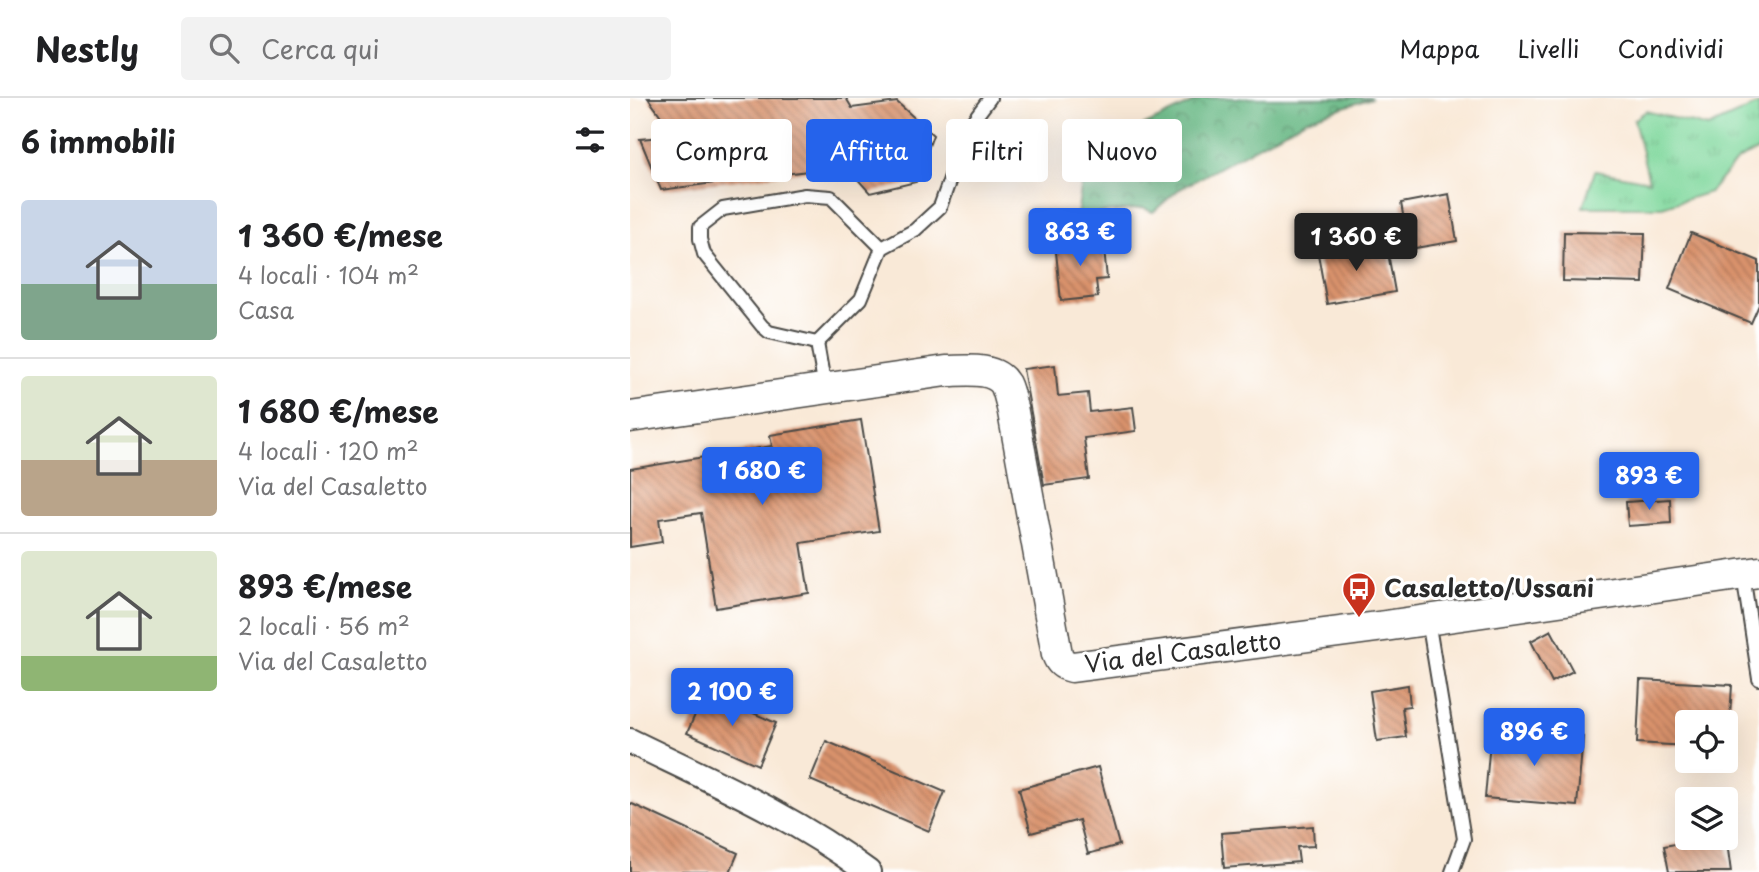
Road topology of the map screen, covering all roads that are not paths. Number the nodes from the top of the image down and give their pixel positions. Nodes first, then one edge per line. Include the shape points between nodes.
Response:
1 (990, 98) edge
2 (882, 248) junction
3 (817, 343) junction
4 (825, 388) junction
5 (630, 416) edge
6 (1751, 573) edge
7 (1428, 620) junction
8 (1759, 679) edge
9 (630, 741) edge
10 (868, 872) edge
11 (1452, 872) edge

1 - 2 lane via 969,126 940,207 915,230
2 - 3 lane via 861,299
2 - 3 lane via 831,197 805,195 723,209 700,227 704,254 762,326 769,332
3 - 4 lane
4 - 5 street, Via del Casaletto
4 - 7 street, Via del Casaletto via 946,371 985,372 1005,384 1055,646 1065,666
6 - 7 street, Via del Casaletto
6 - 8 lane
7 - 11 lane via 1464,839
9 - 10 street via 768,808

